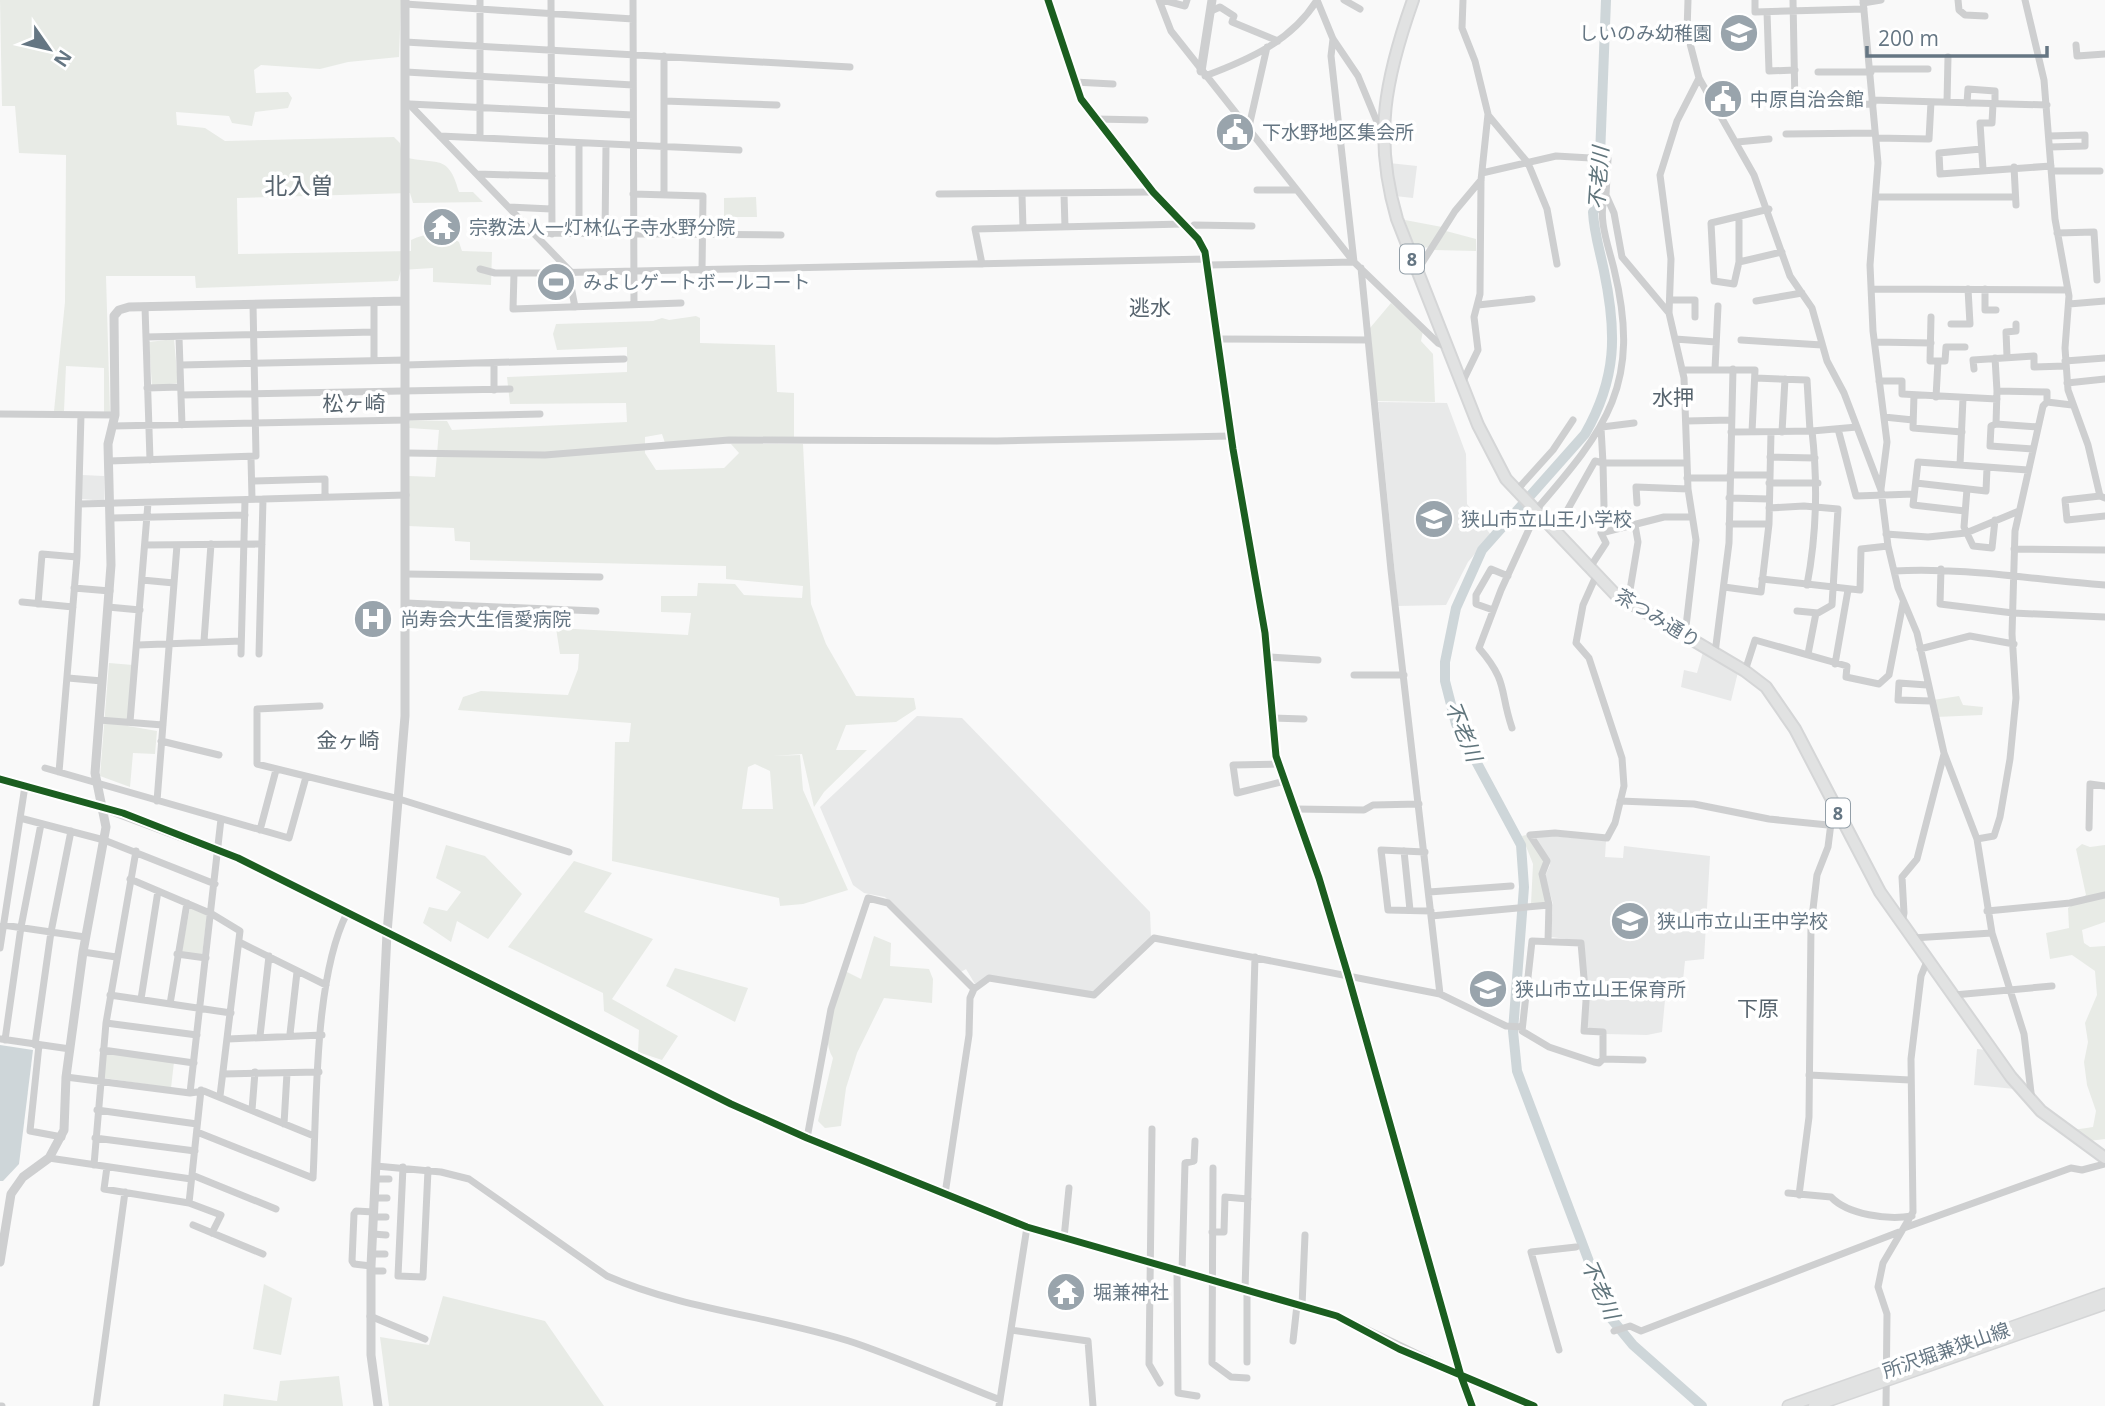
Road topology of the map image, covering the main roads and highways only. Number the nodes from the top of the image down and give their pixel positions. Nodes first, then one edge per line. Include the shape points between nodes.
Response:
1 (1413, 0) edge
2 (2105, 1158) edge
3 (2105, 1294) edge
4 (2105, 1304) edge
5 (1886, 1376) junction
6 (1788, 1406) edge
7 (1814, 1406) edge

1 - 2 main road, 茶つみ通り / 8 via 1389,75 1382,134 1388,187 1492,455 1516,491 1592,573 1628,602 1766,687 1786,712 1835,819 1902,923 2032,1102
3 - 5 main road, 所沢堀兼狭山線
4 - 5 main road, 所沢堀兼狭山線
5 - 6 main road, 所沢堀兼狭山線
5 - 7 main road, 所沢堀兼狭山線

